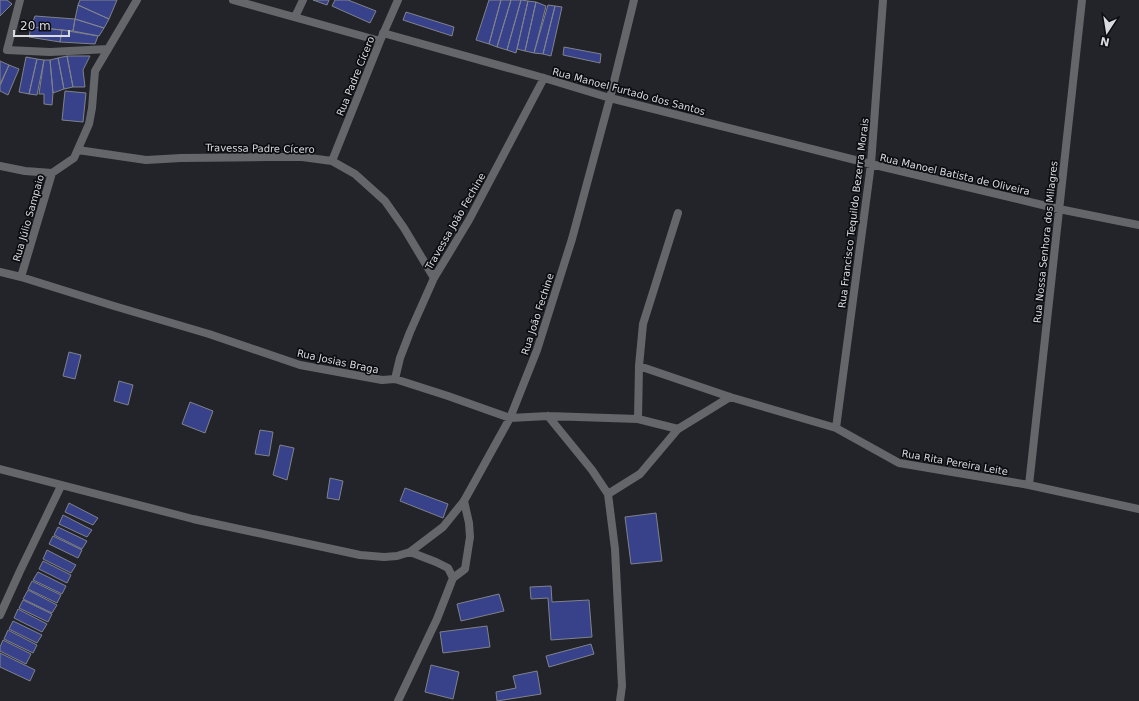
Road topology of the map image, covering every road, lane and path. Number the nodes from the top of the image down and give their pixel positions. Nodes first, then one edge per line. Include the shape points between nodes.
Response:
1 (20, 0) edge
2 (137, 0) edge
3 (233, 0) edge
4 (303, 0) edge
5 (398, 0) edge
6 (634, 0) edge
7 (883, 0) edge
8 (1082, 0) edge
9 (295, 17) junction
10 (381, 37) junction
11 (108, 49) junction
12 (544, 78) junction
13 (610, 98) junction
14 (78, 150) junction
15 (332, 161) junction
16 (870, 164) junction
17 (0, 166) edge
18 (52, 173) junction
19 (1059, 209) junction
20 (678, 213) dead end
21 (1139, 225) edge
22 (0, 272) edge
23 (22, 277) junction
24 (434, 278) junction
25 (639, 366) junction
26 (395, 379) junction
27 (730, 397) junction
28 (548, 416) junction
29 (510, 418) junction
30 (638, 419) junction
31 (836, 428) junction
32 (678, 429) junction
33 (0, 469) edge
34 (1029, 485) junction
35 (61, 486) junction
36 (608, 494) junction
37 (464, 501) junction
38 (1139, 509) edge
39 (410, 552) junction
40 (453, 578) junction
41 (0, 615) edge
42 (398, 701) edge
43 (620, 701) edge

1 - 11 street via 7,50 50,52
2 - 11 street, Rua Júlio Sampaio
3 - 9 street, Rua Manoel Furtado dos Santos
4 - 9 street
5 - 10 street, Rua Padre Cícero
6 - 13 street, Rua João Fechine
7 - 16 street, Rua Francisco Tequildo Bezerra Morais
8 - 19 street, Rua Nossa Senhora dos Milagres
9 - 10 street, Rua Manoel Furtado dos Santos
10 - 12 street, Rua Manoel Furtado dos Santos
10 - 15 street, Rua Padre Cícero
11 - 14 street, Rua Júlio Sampaio via 95,71 89,124
12 - 13 street, Rua Manoel Furtado dos Santos
12 - 24 street, Travessa João Fechine via 469,220
13 - 16 street, Rua Manoel Furtado dos Santos
13 - 29 street, Rua João Fechine via 572,240 537,350
14 - 15 street, Travessa Padre Cícero via 146,160 302,157
14 - 18 street, Rua Júlio Sampaio via 74,158
15 - 24 street, Travessa Padre Cícero via 355,174 384,201 404,228
16 - 19 street, Rua Manoel Batista de Oliveira
16 - 31 street, Rua Francisco Tequildo Bezerra Morais
17 - 18 street
18 - 23 street, Rua Júlio Sampaio
19 - 21 street, Rua Manoel Batista de Oliveira
19 - 34 street, Rua Nossa Senhora dos Milagres
20 - 25 street via 643,324
22 - 23 street, Rua Josias Braga
23 - 26 street, Rua Josias Braga via 209,334 300,365 382,380
24 - 26 street, Travessa João Fechine via 410,332
25 - 27 street, Rua Rita Pereira Leite
25 - 30 street
26 - 29 street, Rua Josias Braga
27 - 31 street, Rua Rita Pereira Leite
27 - 32 street
28 - 29 street, Rua Josias Braga
28 - 30 street, Rua Josias Braga
28 - 36 street
29 - 37 street, Rua João Fechine
30 - 32 street, Rua Josias Braga
31 - 34 street, Rua Rita Pereira Leite via 898,463
32 - 36 street via 640,474
33 - 35 street, Rua João Fechine
34 - 38 street, Rua Rita Pereira Leite
35 - 39 street, Rua João Fechine via 193,519 360,555 384,557
35 - 41 street
36 - 43 street via 615,549
37 - 39 street, Rua João Fechine via 443,527
37 - 40 street via 470,523 470,537 465,568
39 - 40 street via 448,568
40 - 42 street via 437,619

